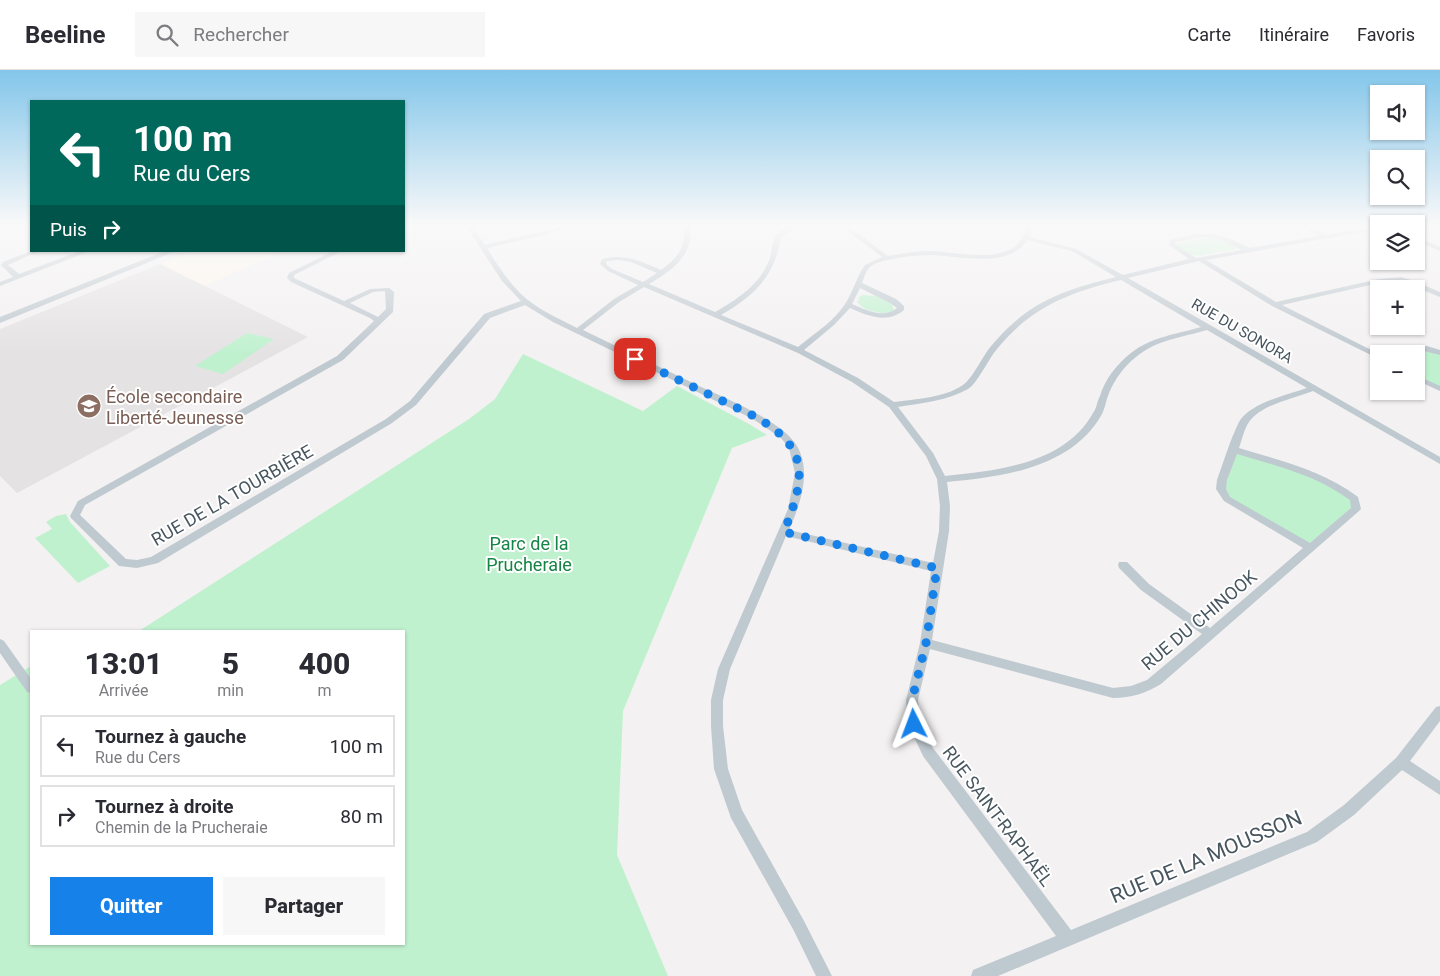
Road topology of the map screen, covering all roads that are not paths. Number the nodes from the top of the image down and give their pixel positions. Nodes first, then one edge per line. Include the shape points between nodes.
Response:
1 (8, 268) edge
2 (41, 268) edge
3 (129, 268) edge
4 (302, 268) edge
5 (498, 268) edge
6 (608, 268) edge
7 (651, 268) edge
8 (666, 268) edge
9 (770, 268) edge
10 (866, 268) edge
11 (1107, 268) edge
12 (1158, 268) edge
13 (1212, 268) edge
14 (661, 272) junction
15 (1121, 276) junction
16 (18, 277) junction
17 (0, 284) edge
18 (644, 284) junction
19 (860, 285) junction
20 (1440, 295) edge
21 (526, 302) junction
22 (345, 303) junction
23 (1275, 304) junction
24 (848, 305) junction
25 (716, 315) junction
26 (0, 320) edge
27 (378, 322) junction
28 (1208, 327) junction
29 (579, 330) junction
30 (1425, 347) edge
31 (798, 351) junction
32 (1370, 353) edge
33 (1440, 353) edge
34 (1425, 382) edge
35 (1314, 388) junction
36 (1440, 389) edge
37 (892, 405) junction
38 (1234, 450) junction
39 (1440, 461) edge
40 (942, 479) junction
41 (784, 532) junction
42 (1311, 548) junction
43 (1122, 565) dead end
44 (937, 568) junction
45 (1210, 634) junction
46 (926, 643) junction
47 (0, 644) edge
48 (30, 687) edge
49 (1440, 711) edge
50 (1402, 762) junction
51 (1440, 789) edge
52 (1067, 938) junction
53 (824, 976) edge
54 (979, 976) edge

1 - 16 street
2 - 16 street
3 - 26 street
4 - 22 street via 291,274 293,281
5 - 21 street
6 - 18 street, RUE SAINT-RAPHAËL
7 - 14 street, RUE SAINT-RAPHAËL
8 - 14 street
9 - 25 street via 742,299
10 - 19 street
11 - 15 street, RUE DU SONORA
12 - 15 street
13 - 23 street
14 - 18 street
15 - 28 street, RUE DU SONORA
15 - 37 street via 1057,297 1033,310 999,341 967,386 946,396
16 - 17 street
18 - 25 street, RUE SAINT-RAPHAËL
18 - 29 street
19 - 24 street
19 - 24 street via 901,308 897,313 883,316
20 - 23 street via 1401,279
21 - 27 street, RUE DE LA TOURBIÈRE via 487,316 413,403 388,421 154,560 137,564 123,562 75,516 81,503 88,498 340,358
21 - 29 street
22 - 27 street
22 - 27 street via 372,290 387,289 390,292 390,310
23 - 32 street
24 - 31 street
25 - 31 street, RUE SAINT-RAPHAËL
28 - 35 street, RUE DU SONORA
28 - 40 street via 1156,343 1126,361 1106,387 1097,415 1079,436 1052,457 998,473
29 - 41 street via 756,417 784,436 793,447 800,473 793,509
30 - 33 street
31 - 37 street, RUE SAINT-RAPHAËL via 855,380
34 - 36 street
35 - 38 street via 1254,412 1244,422
35 - 39 street, RUE DU SONORA
37 - 40 street, RUE SAINT-RAPHAËL via 930,455
38 - 42 street via 1222,480 1222,494
38 - 42 street, RUE DU CHINOOK via 1316,474 1355,499 1356,508
40 - 44 street, RUE SAINT-RAPHAËL via 944,531
41 - 44 street
41 - 53 street via 724,669 717,700 717,726 721,769 736,813
42 - 45 street, RUE DU CHINOOK
43 - 45 street via 1144,587
44 - 46 street, RUE SAINT-RAPHAËL
45 - 46 street, RUE DU CHINOOK via 1157,680 1129,693 1113,693
46 - 52 street, RUE SAINT-RAPHAËL via 912,700 914,724 928,752
47 - 48 street
49 - 50 street, RUE DE LA MOUSSON
50 - 51 street
50 - 52 street, RUE DE LA MOUSSON via 1349,810 1312,837
52 - 54 street, RUE DE LA MOUSSON

